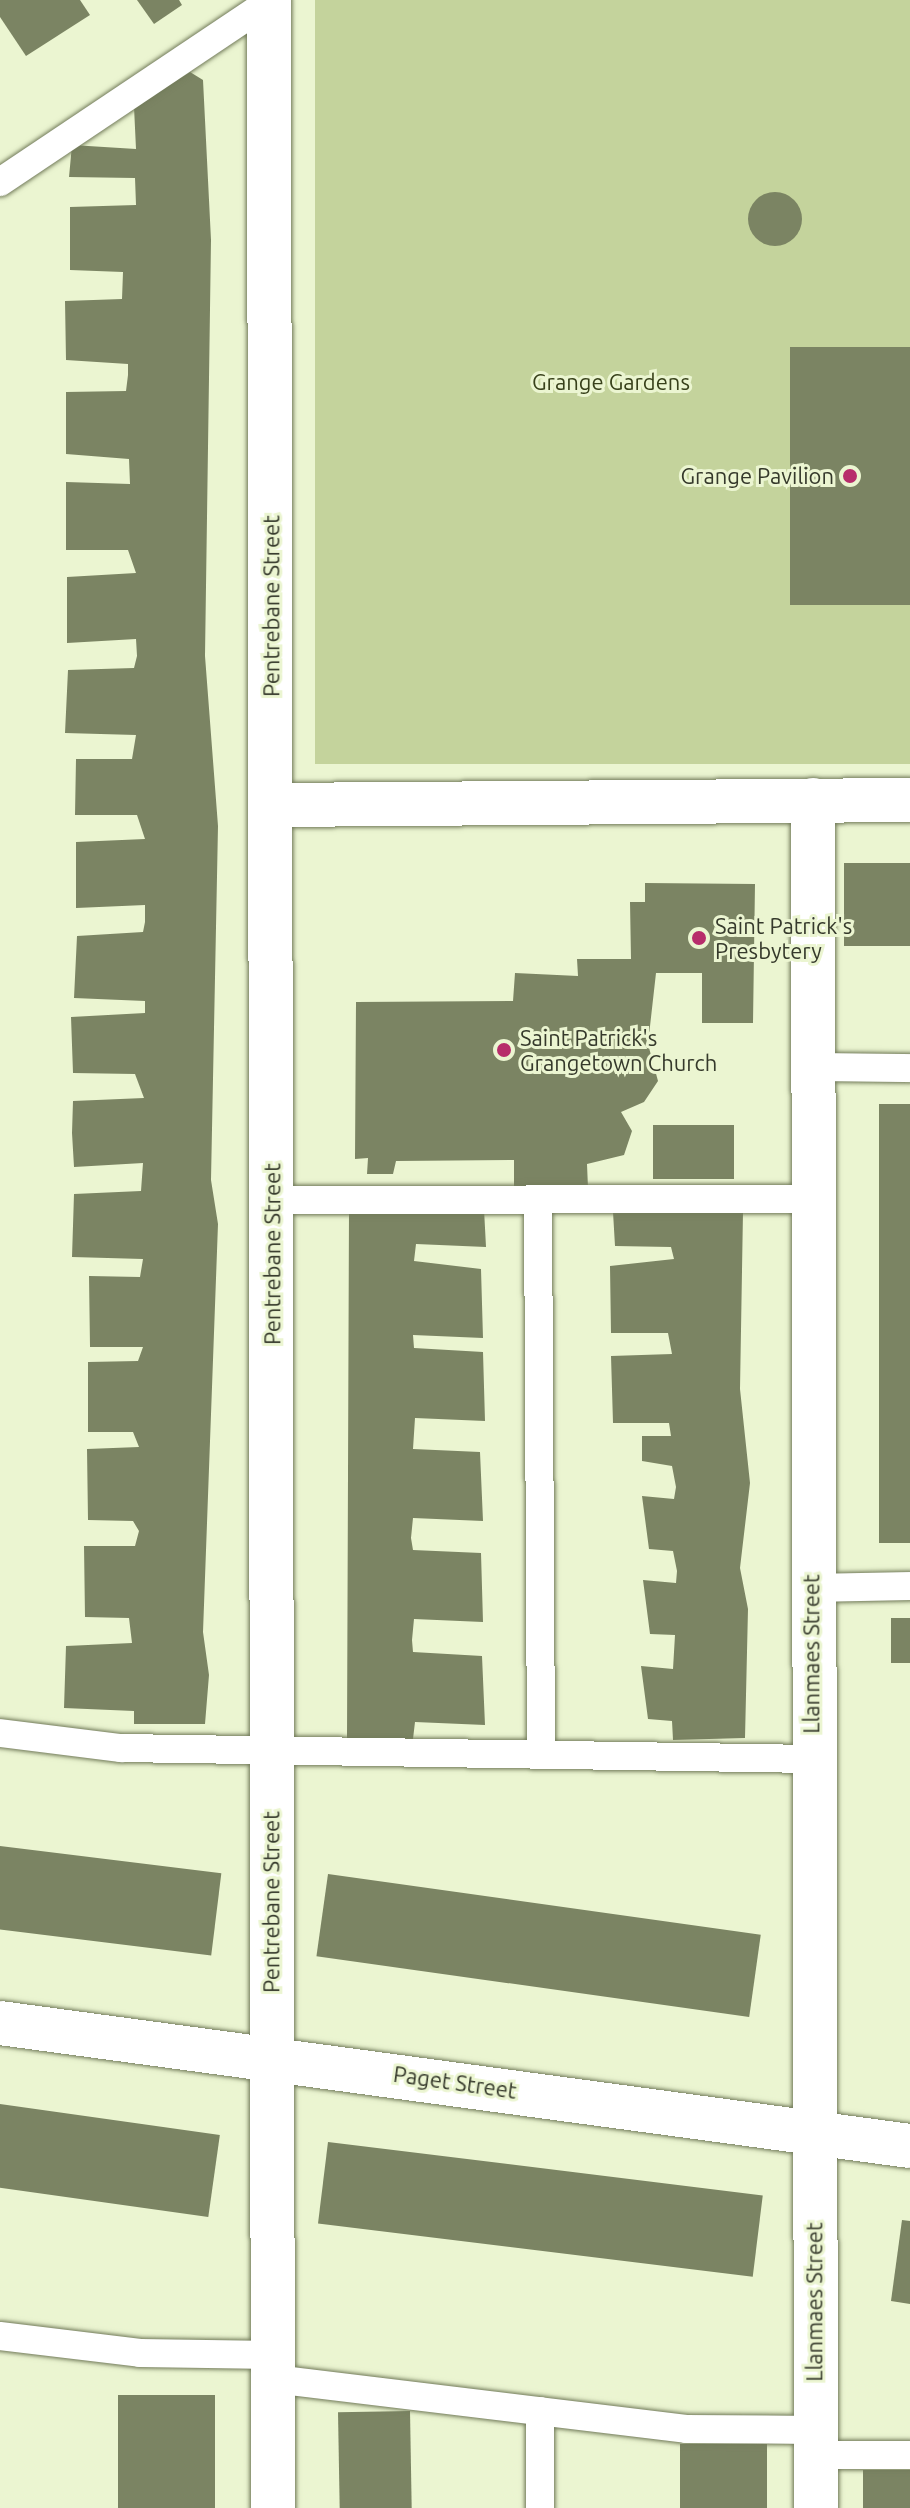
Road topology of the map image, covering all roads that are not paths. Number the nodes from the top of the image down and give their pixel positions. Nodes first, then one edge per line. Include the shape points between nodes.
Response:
1 (269, 1) edge
2 (0, 182) edge
3 (813, 800) junction
4 (910, 800) edge
5 (271, 805) junction
6 (809, 1067) junction
7 (910, 1068) edge
8 (810, 1199) junction
9 (272, 1200) junction
10 (538, 1202) junction
11 (910, 1586) edge
12 (812, 1588) junction
13 (0, 1733) edge
14 (270, 1752) junction
15 (541, 1754) junction
16 (810, 1759) junction
17 (0, 2023) edge
18 (273, 2057) junction
19 (813, 2131) junction
20 (910, 2146) edge
21 (0, 2336) edge
22 (274, 2367) junction
23 (540, 2411) junction
24 (815, 2443) junction
25 (910, 2455) edge
26 (273, 2508) edge
27 (540, 2508) edge
28 (816, 2508) edge

1 - 2 lane
1 - 5 street, Pentrebane Street
3 - 4 street
3 - 5 street
3 - 6 street, Llanmaes Street
5 - 9 street, Pentrebane Street
6 - 7 lane
6 - 8 street, Llanmaes Street
8 - 10 lane
8 - 12 street, Llanmaes Street
9 - 10 lane
9 - 14 street, Pentrebane Street
10 - 15 lane
11 - 12 lane
12 - 16 street, Llanmaes Street
13 - 14 lane via 121,1748
14 - 15 lane
14 - 18 street, Pentrebane Street
15 - 16 lane
16 - 19 street, Llanmaes Street
17 - 18 street, Paget Street
18 - 19 street, Paget Street
18 - 22 street, Pentrebane Street
19 - 20 street, Paget Street
19 - 24 street, Llanmaes Street
21 - 22 lane
22 - 23 lane
22 - 26 street, Pentrebane Street
23 - 24 lane
23 - 27 lane
24 - 25 lane
24 - 28 street, Llanmaes Street

